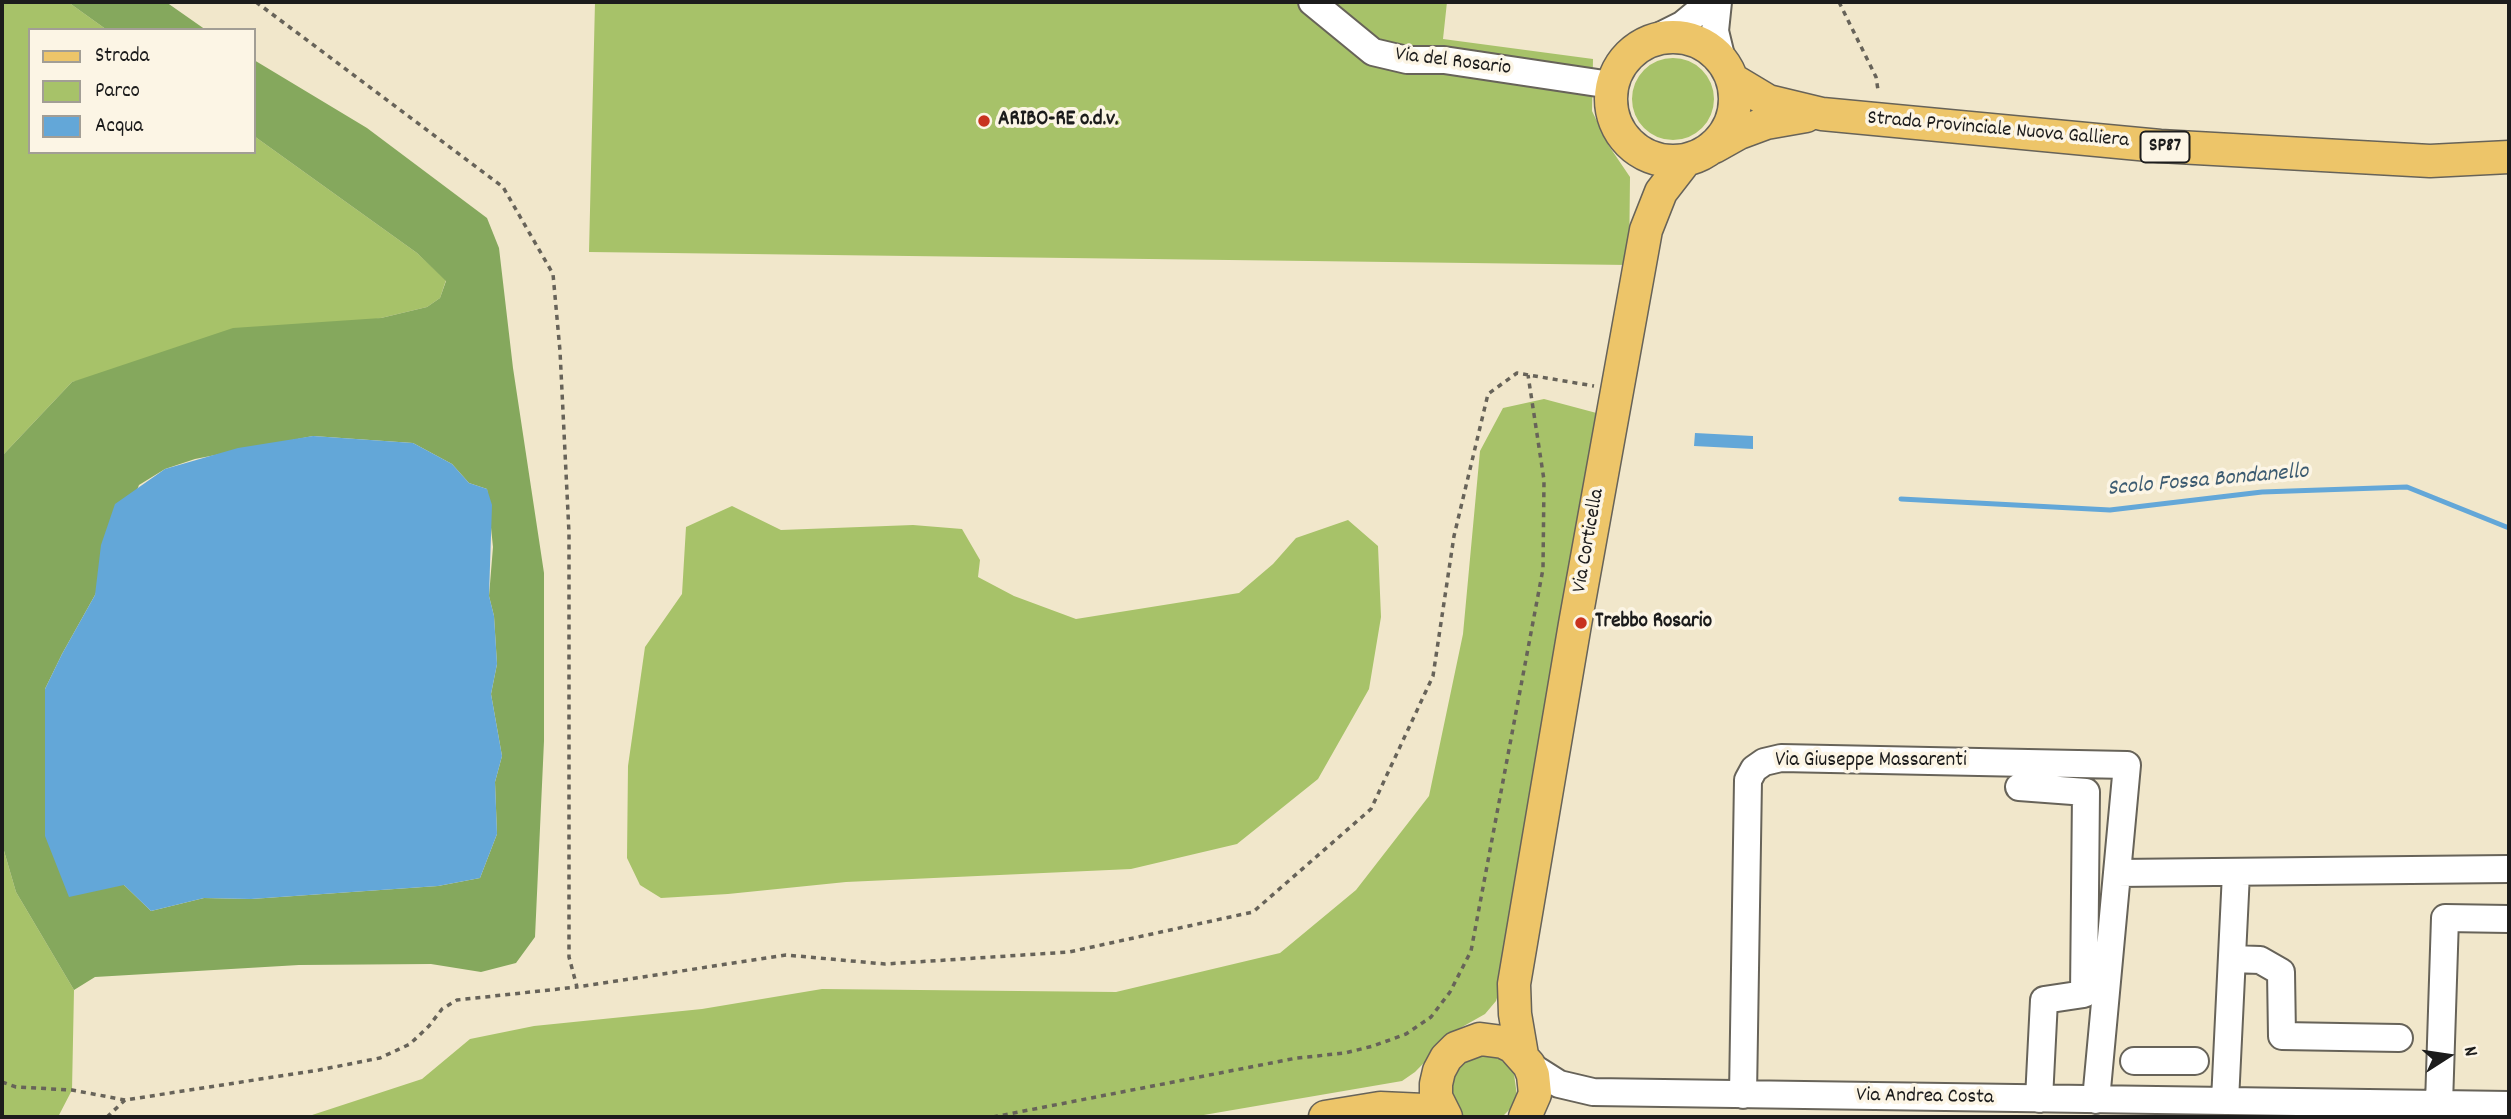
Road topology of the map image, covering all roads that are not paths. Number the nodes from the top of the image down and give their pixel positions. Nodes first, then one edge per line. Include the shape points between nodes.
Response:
1 (1312, 2) edge
2 (1710, 2) edge
3 (1718, 2) edge
4 (1652, 40) junction
5 (1727, 70) junction
6 (1611, 85) junction
7 (1822, 114) junction
8 (1629, 144) junction
9 (1698, 154) junction
10 (2509, 157) edge
11 (1646, 229) junction
12 (2019, 787) dead end
13 (2509, 869) edge
14 (2117, 873) junction
15 (2236, 873) junction
16 (2509, 919) edge
17 (2232, 959) junction
18 (1514, 984) junction
19 (2399, 1038) dead end
20 (1468, 1042) junction
21 (1526, 1060) junction
22 (2195, 1061) dead end
23 (1439, 1071) junction
24 (1593, 1092) junction
25 (1743, 1095) junction
26 (2039, 1099) junction
27 (2096, 1100) junction
28 (2158, 1101) junction
29 (2225, 1101) junction
30 (2439, 1104) junction
31 (2509, 1105) edge
32 (1380, 1108) junction
33 (1527, 1115) edge
34 (1325, 1117) edge
35 (1440, 1117) edge
36 (1446, 1117) edge

1 - 6 street, Via del Rosario via 1373,52
2 - 4 street via 1682,25
3 - 5 street via 1715,31
4 - 5 main road via 1683,37 1711,50
4 - 6 main road via 1627,58
5 - 7 main road, SP87 via 1768,101
5 - 9 main road via 1735,95 1732,117 1723,137
6 - 8 main road via 1612,114
7 - 9 main road, SP87 via 1766,123
7 - 10 main road, Strada Provinciale Nuova Galliera / SP87 via 2160,146 2430,161
8 - 9 main road via 1670,162
8 - 11 main road via 1645,185
9 - 11 main road, Via Corticella via 1661,192
11 - 18 main road, Via Corticella
12 - 26 street via 2086,792 2084,994 2043,1000
13 - 15 street
14 - 15 street
14 - 25 street, Via Giuseppe Massarenti via 2127,765 1780,758 1764,762 1748,780
14 - 27 street, Via Giuseppe Massarenti
15 - 17 street
16 - 30 street via 2445,918
17 - 19 street via 2260,960 2281,972 2282,1035
17 - 29 street
18 - 20 main road via 1497,1016
18 - 21 main road, Via Corticella via 1515,1014
20 - 21 main road via 1503,1042
20 - 23 main road via 1456,1048
21 - 24 street, Via Andrea Costa via 1559,1084
21 - 33 main road, Via Corticella via 1535,1094
22 - 28 street via 2147,1061
23 - 32 main road
23 - 36 main road via 1436,1097
24 - 25 street, Via Andrea Costa
24 - 33 street, Via Andrea Costa via 1550,1102
25 - 26 street, Via Andrea Costa
26 - 27 street, Via Andrea Costa
27 - 28 street, Via Andrea Costa
28 - 29 street, Via Andrea Costa
29 - 30 street, Via Andrea Costa
30 - 31 street, Via Andrea Costa
32 - 34 main road
32 - 35 main road via 1424,1110

